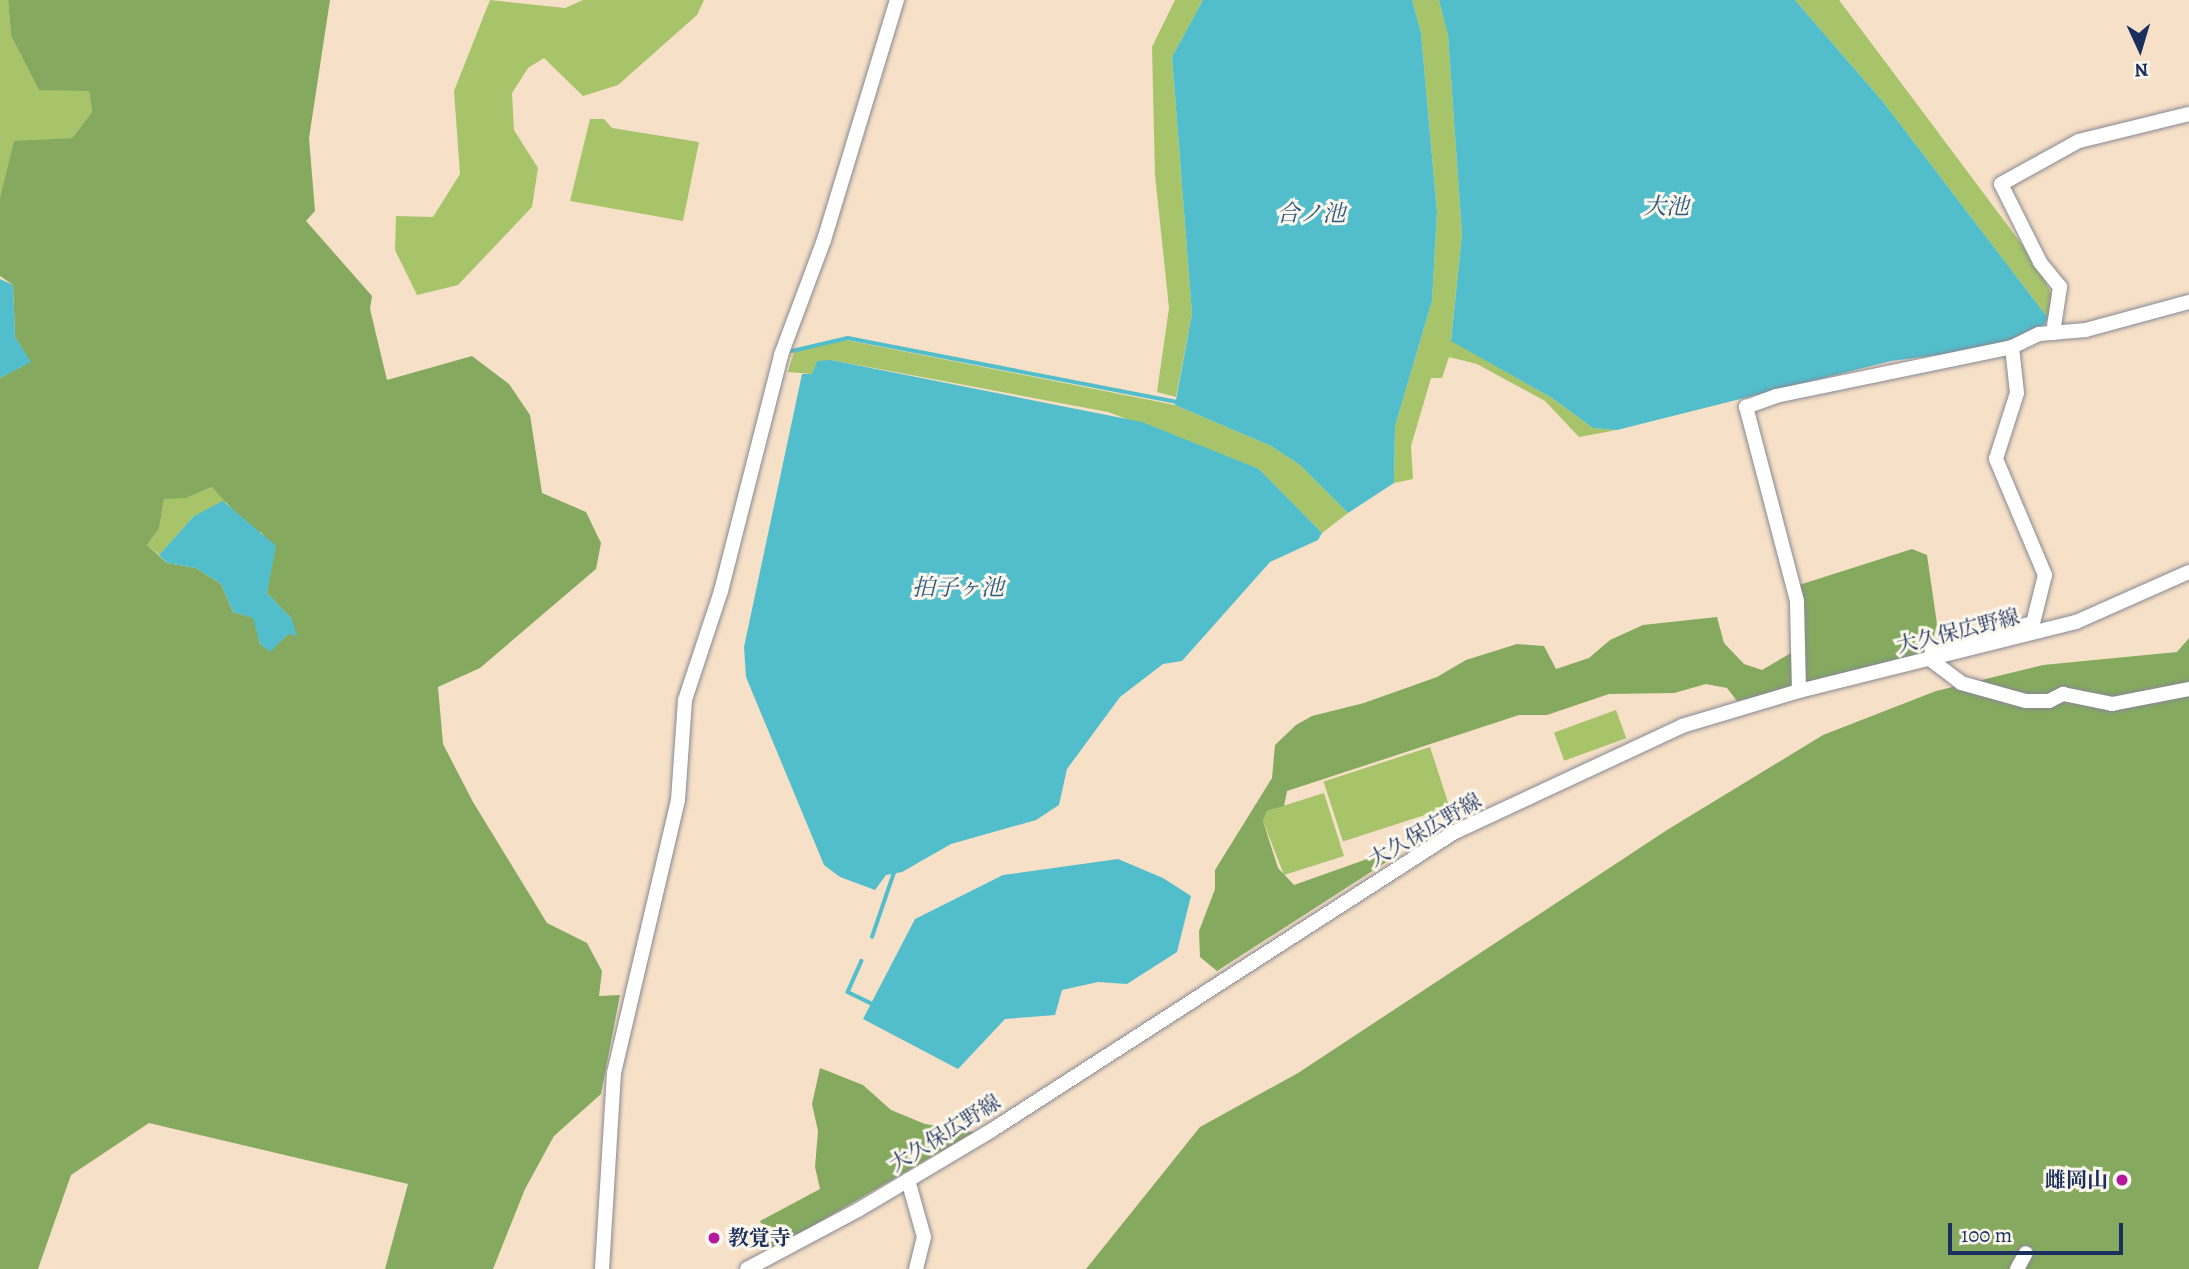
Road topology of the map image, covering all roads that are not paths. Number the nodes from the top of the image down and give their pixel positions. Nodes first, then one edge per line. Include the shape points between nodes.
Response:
1 (897, 0) edge
2 (2189, 114) edge
3 (2189, 302) edge
4 (2053, 333) junction
5 (2012, 347) junction
6 (2189, 572) edge
7 (1931, 660) junction
8 (2189, 689) edge
9 (1799, 691) junction
10 (908, 1180) junction
11 (2026, 1253) dead end
12 (602, 1269) edge
13 (747, 1269) edge
14 (916, 1269) edge
15 (2017, 1269) edge

1 - 12 street via 833,215 781,355 721,591 685,700 678,800 614,1073
2 - 4 street via 2079,141 2001,184 2040,261 2060,287
3 - 4 street via 2086,330
4 - 5 street via 2039,334
5 - 7 street via 2017,393 1996,459 2045,575 2033,623 1932,648
5 - 9 street via 1814,387 1746,407 1797,601
6 - 7 street, 大久保広野線 via 2076,622
7 - 8 street via 1961,682 2026,701 2049,701 2063,694 2112,704
7 - 9 street, 大久保広野線
9 - 10 street, 大久保広野線 via 1682,726 1454,833
10 - 13 street, 大久保広野線
10 - 14 street via 925,1237
11 - 15 street

